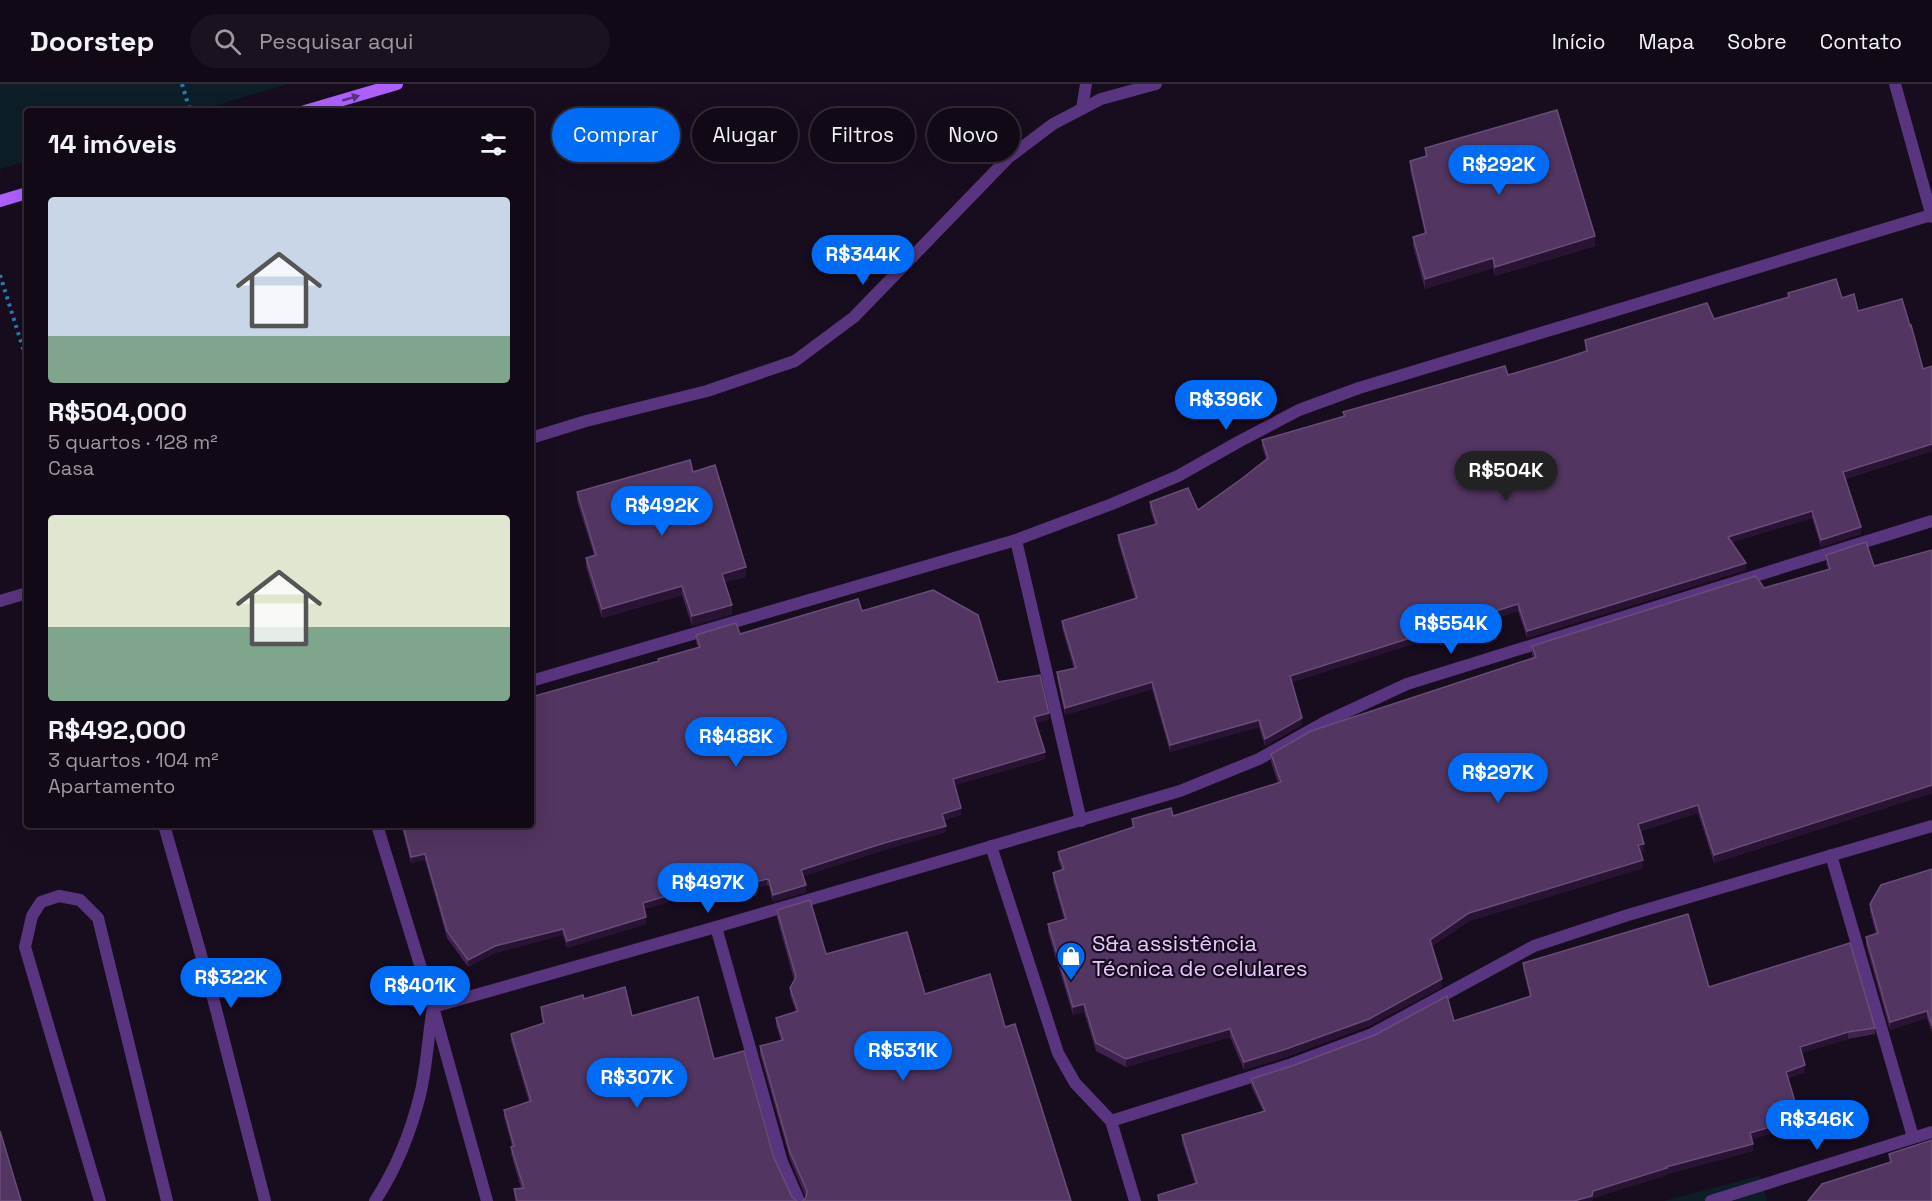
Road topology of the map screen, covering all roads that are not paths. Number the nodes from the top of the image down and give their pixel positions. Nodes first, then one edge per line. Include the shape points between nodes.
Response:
1 (397, 84) edge
2 (1086, 84) edge
3 (1156, 84) edge
4 (1895, 84) edge
5 (315, 108) edge
6 (1082, 109) junction
7 (24, 194) edge
8 (0, 201) edge
9 (1932, 216) edge
10 (534, 437) edge
11 (1932, 521) edge
12 (1016, 540) junction
13 (24, 594) edge
14 (0, 601) edge
15 (534, 680) edge
16 (1081, 821) junction
17 (1932, 826) edge
18 (165, 828) edge
19 (377, 828) edge
20 (991, 846) junction
21 (1831, 855) junction
22 (716, 927) junction
23 (433, 1007) junction
24 (1111, 1121) junction
25 (1932, 1132) edge
26 (1913, 1137) junction
27 (1739, 1196) edge
28 (100, 1201) edge
29 (167, 1201) edge
30 (265, 1201) edge
31 (375, 1201) edge
32 (487, 1201) edge
33 (800, 1201) edge
34 (1135, 1201) edge
35 (1711, 1201) edge

5 -> 1 street
2 - 6 street
3 - 6 street via 1101,99
4 - 9 street
6 - 10 street via 1053,124 1008,158 854,317 795,361
7 - 8 street
9 - 12 street via 1359,388 1299,410 1178,476
11 - 16 street via 1407,684 1325,722 1259,759 1180,791
12 - 15 street
12 - 16 street
13 - 14 street
16 - 20 street
17 - 21 street
18 - 30 street
19 - 23 street
20 - 22 street
20 - 24 street via 1058,1053 1075,1083
21 - 24 street via 1534,946 1372,1034 1289,1065
21 - 26 street
22 - 23 street
22 - 33 street via 782,1162
23 - 31 street via 420,1093 409,1134
23 - 32 street
24 - 34 street
25 - 26 street
26 - 27 street
27 - 35 street
28 - 29 street via 25,947 32,916 41,902 59,896 80,900 98,918

